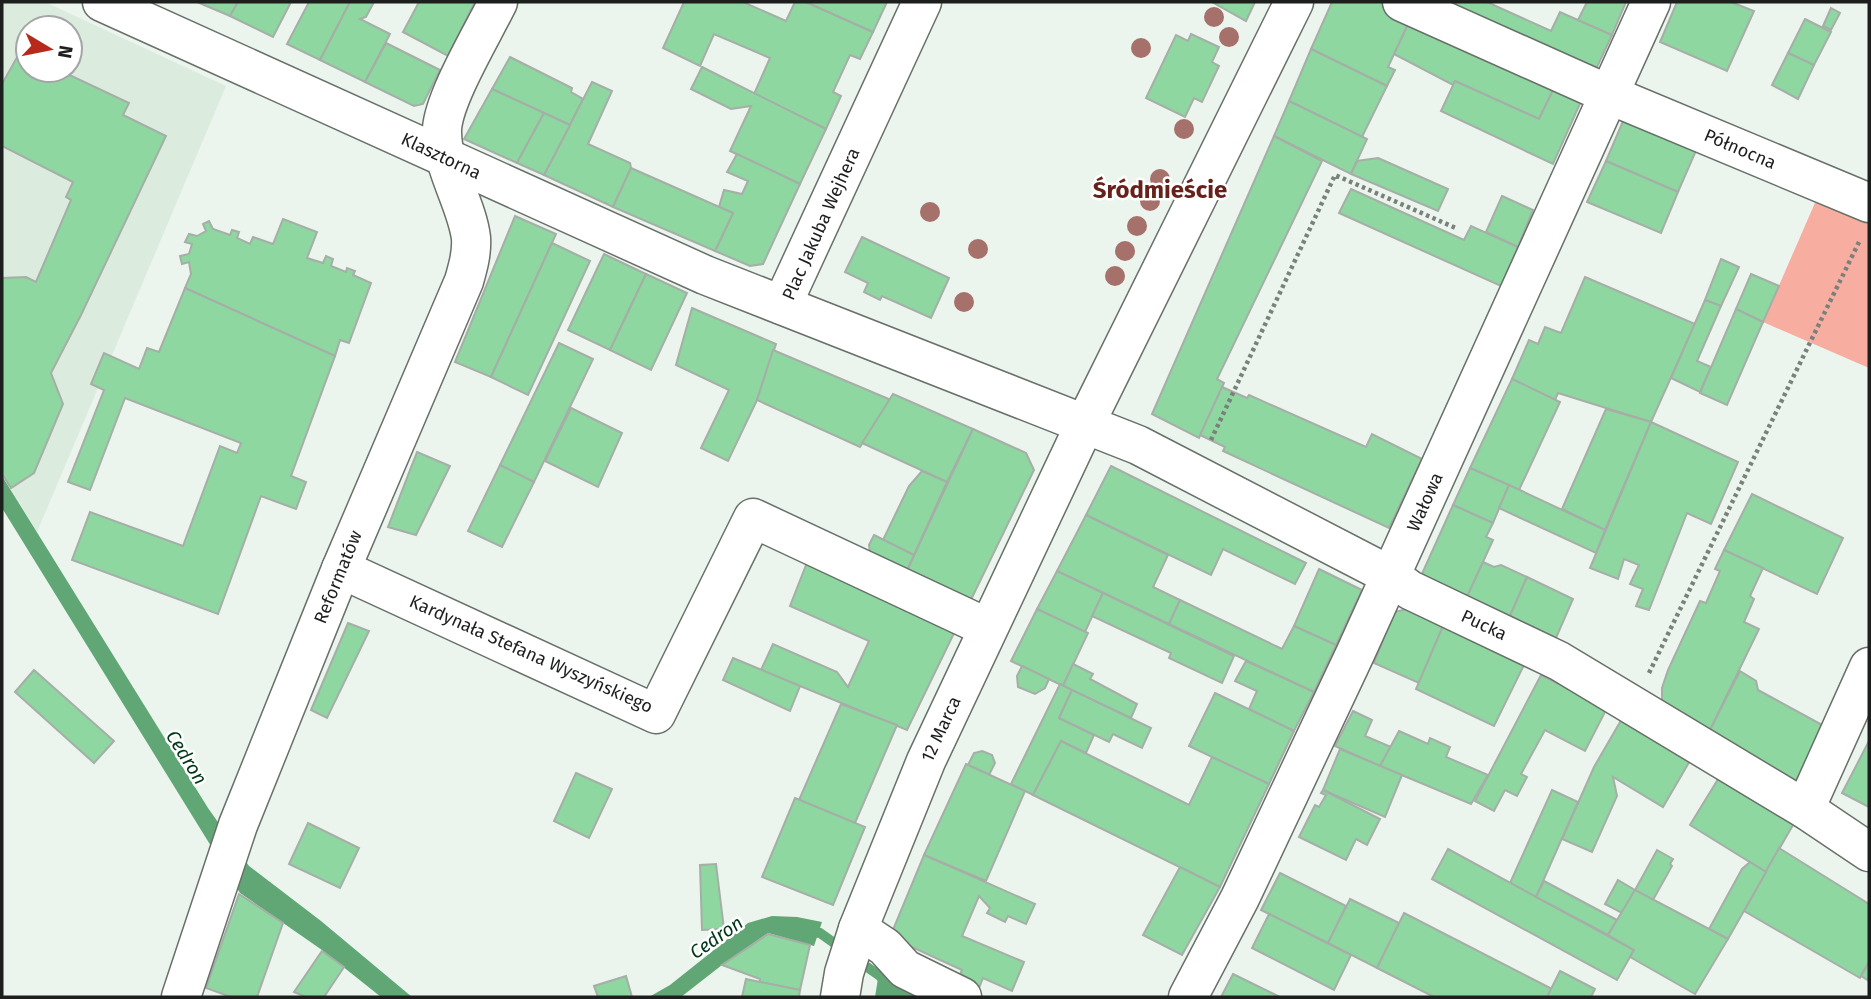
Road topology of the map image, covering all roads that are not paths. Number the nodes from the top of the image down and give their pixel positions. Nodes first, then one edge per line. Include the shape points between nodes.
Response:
1 (102, 2) edge
2 (498, 2) edge
3 (922, 2) edge
4 (1294, 2) edge
5 (1402, 2) edge
6 (1651, 2) edge
7 (1610, 95) junction
8 (446, 158) junction
9 (1866, 218) edge
10 (782, 305) junction
11 (1085, 424) junction
12 (341, 569) junction
13 (1391, 576) junction
14 (975, 622) junction
15 (1869, 667) edge
16 (1805, 809) junction
17 (1869, 852) edge
18 (858, 929) junction
19 (842, 985) edge
20 (181, 997) edge
21 (962, 997) edge
22 (1188, 997) edge

1 - 8 street, Klasztorna
2 - 8 street, Reformatów via 449,100 442,129
3 - 10 street, Plac Jakuba Wejhera
4 - 11 street
5 - 7 street, Północna
6 - 7 street, Wałowa
7 - 9 street, Północna
7 - 13 street, Wałowa
8 - 10 street, Klasztorna
8 - 12 street, Reformatów via 471,237 464,281
10 - 11 street, Plac Jakuba Wejhera
11 - 13 street, Pucka via 1138,445
11 - 14 street, 12 Marca
12 - 14 street, Kardynała Stefana Wyszyńskiego via 656,715 752,518
12 - 20 street, Reformatów via 221,869
13 - 16 street, Pucka via 1410,590 1559,661
13 - 22 street, Wałowa via 1240,898
14 - 18 street, 12 Marca via 926,761
15 - 16 street
16 - 17 street, Pucka
18 - 19 street, 12 Marca
18 - 21 street via 885,947 905,969

